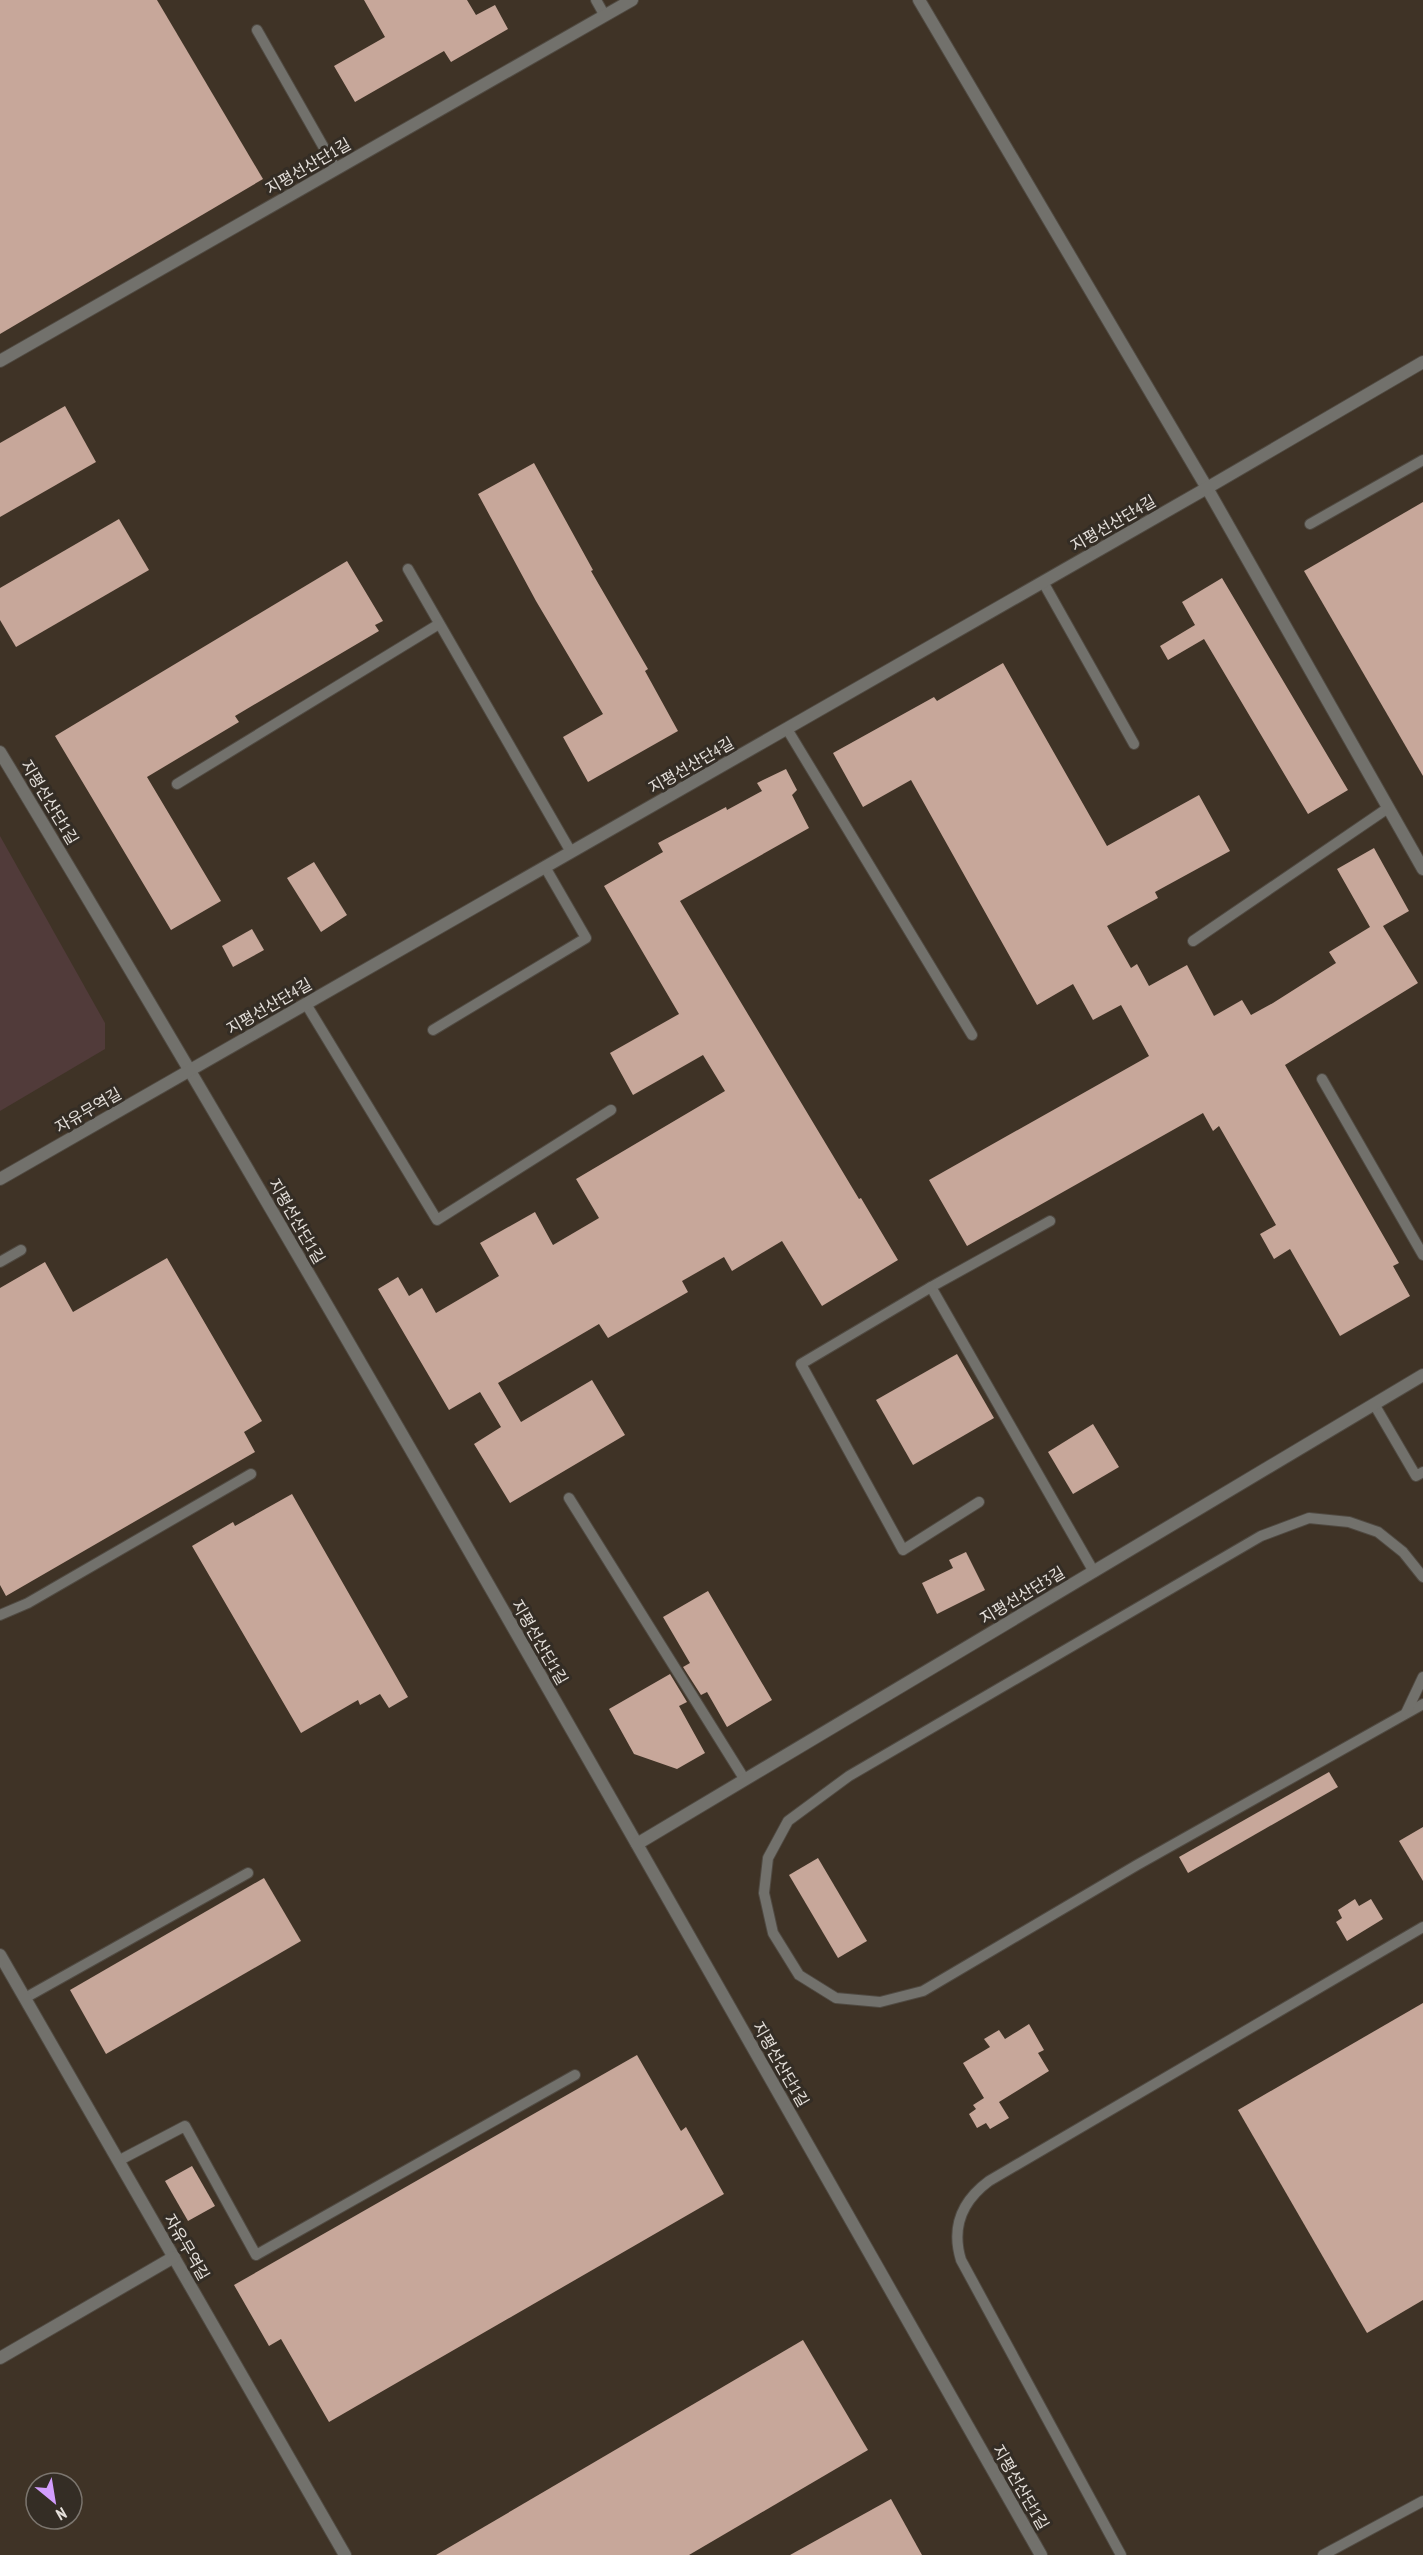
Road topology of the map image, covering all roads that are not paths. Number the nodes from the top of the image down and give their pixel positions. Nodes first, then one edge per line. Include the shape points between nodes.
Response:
1 (596, 0) edge
2 (632, 0) edge
3 (920, 0) edge
4 (605, 16) junction
5 (257, 30) dead end
6 (336, 169) junction
7 (0, 361) edge
8 (1423, 362) edge
9 (1423, 460) edge
10 (1207, 488) junction
11 (1310, 524) dead end
12 (408, 569) dead end
13 (1042, 582) junction
14 (439, 624) junction
15 (787, 729) junction
16 (1134, 744) dead end
17 (0, 752) edge
18 (177, 783) dead end
19 (1388, 808) junction
20 (571, 852) junction
21 (545, 867) junction
22 (1423, 869) edge
23 (1193, 941) dead end
24 (306, 1004) junction
25 (433, 1030) dead end
26 (972, 1035) dead end
27 (191, 1070) junction
28 (1322, 1079) dead end
29 (611, 1110) dead end
30 (0, 1179) edge
31 (1050, 1221) dead end
32 (21, 1250) dead end
33 (1423, 1255) edge
34 (0, 1262) edge
35 (931, 1287) junction
36 (1423, 1375) edge
37 (1374, 1404) junction
38 (1423, 1472) edge
39 (251, 1474) dead end
40 (569, 1498) dead end
41 (979, 1502) dead end
42 (1094, 1572) junction
43 (1423, 1577) edge
44 (0, 1615) edge
45 (1423, 1677) edge
46 (1423, 1704) edge
47 (1406, 1713) junction
48 (745, 1780) junction
49 (637, 1844) junction
50 (248, 1873) dead end
51 (1423, 1927) edge
52 (0, 1955) edge
53 (25, 1998) junction
54 (575, 2075) dead end
55 (118, 2161) junction
56 (174, 2257) junction
57 (0, 2358) edge
58 (1423, 2501) edge
59 (345, 2555) edge
60 (1041, 2555) edge
61 (1121, 2555) edge
62 (1323, 2555) edge

1 - 4 lane
2 - 4 street, 지평선산단1길
3 - 10 street
4 - 6 street, 지평선산단1길
5 - 6 lane
6 - 7 street, 지평선산단1길
8 - 10 street, 지평선산단4길
9 - 11 lane
10 - 13 street, 지평선산단4길
10 - 19 street
12 - 14 lane
13 - 15 street, 지평선산단4길
13 - 16 lane
14 - 18 lane
14 - 20 lane
15 - 20 street, 지평선산단4길
15 - 26 lane
17 - 27 street, 지평선산단1길
19 - 22 street
19 - 23 lane
20 - 21 street, 지평선산단4길
21 - 24 street, 지평선산단4길
21 - 25 lane via 586,938
24 - 27 street, 지평선산단4길
24 - 29 lane via 438,1220
27 - 30 street, 자유무역길
27 - 49 street, 지평선산단1길
28 - 33 lane
31 - 35 lane
32 - 34 lane
35 - 41 lane via 801,1364 903,1550
35 - 42 lane
36 - 37 street, 지평선산단3길
37 - 38 lane via 1416,1476
37 - 42 street, 지평선산단3길
39 - 44 lane via 28,1603
40 - 48 lane
42 - 48 street, 지평선산단3길
43 - 47 lane via 1403,1552 1378,1532 1349,1522 1309,1518 1261,1536 849,1776 788,1821 768,1858 764,1893 773,1933 799,1975 836,1998 880,2002 923,1991
45 - 47 lane
46 - 47 lane
48 - 49 street, 지평선산단3길
49 - 60 street, 지평선산단1길
50 - 53 lane
51 - 61 lane via 989,2181 974,2192 959,2218 956,2234 961,2260
52 - 53 street, 자유무역길
53 - 55 street, 자유무역길
54 - 55 lane via 256,2255 185,2126
55 - 56 street, 자유무역길
56 - 57 street
56 - 59 street, 자유무역길
58 - 62 lane

